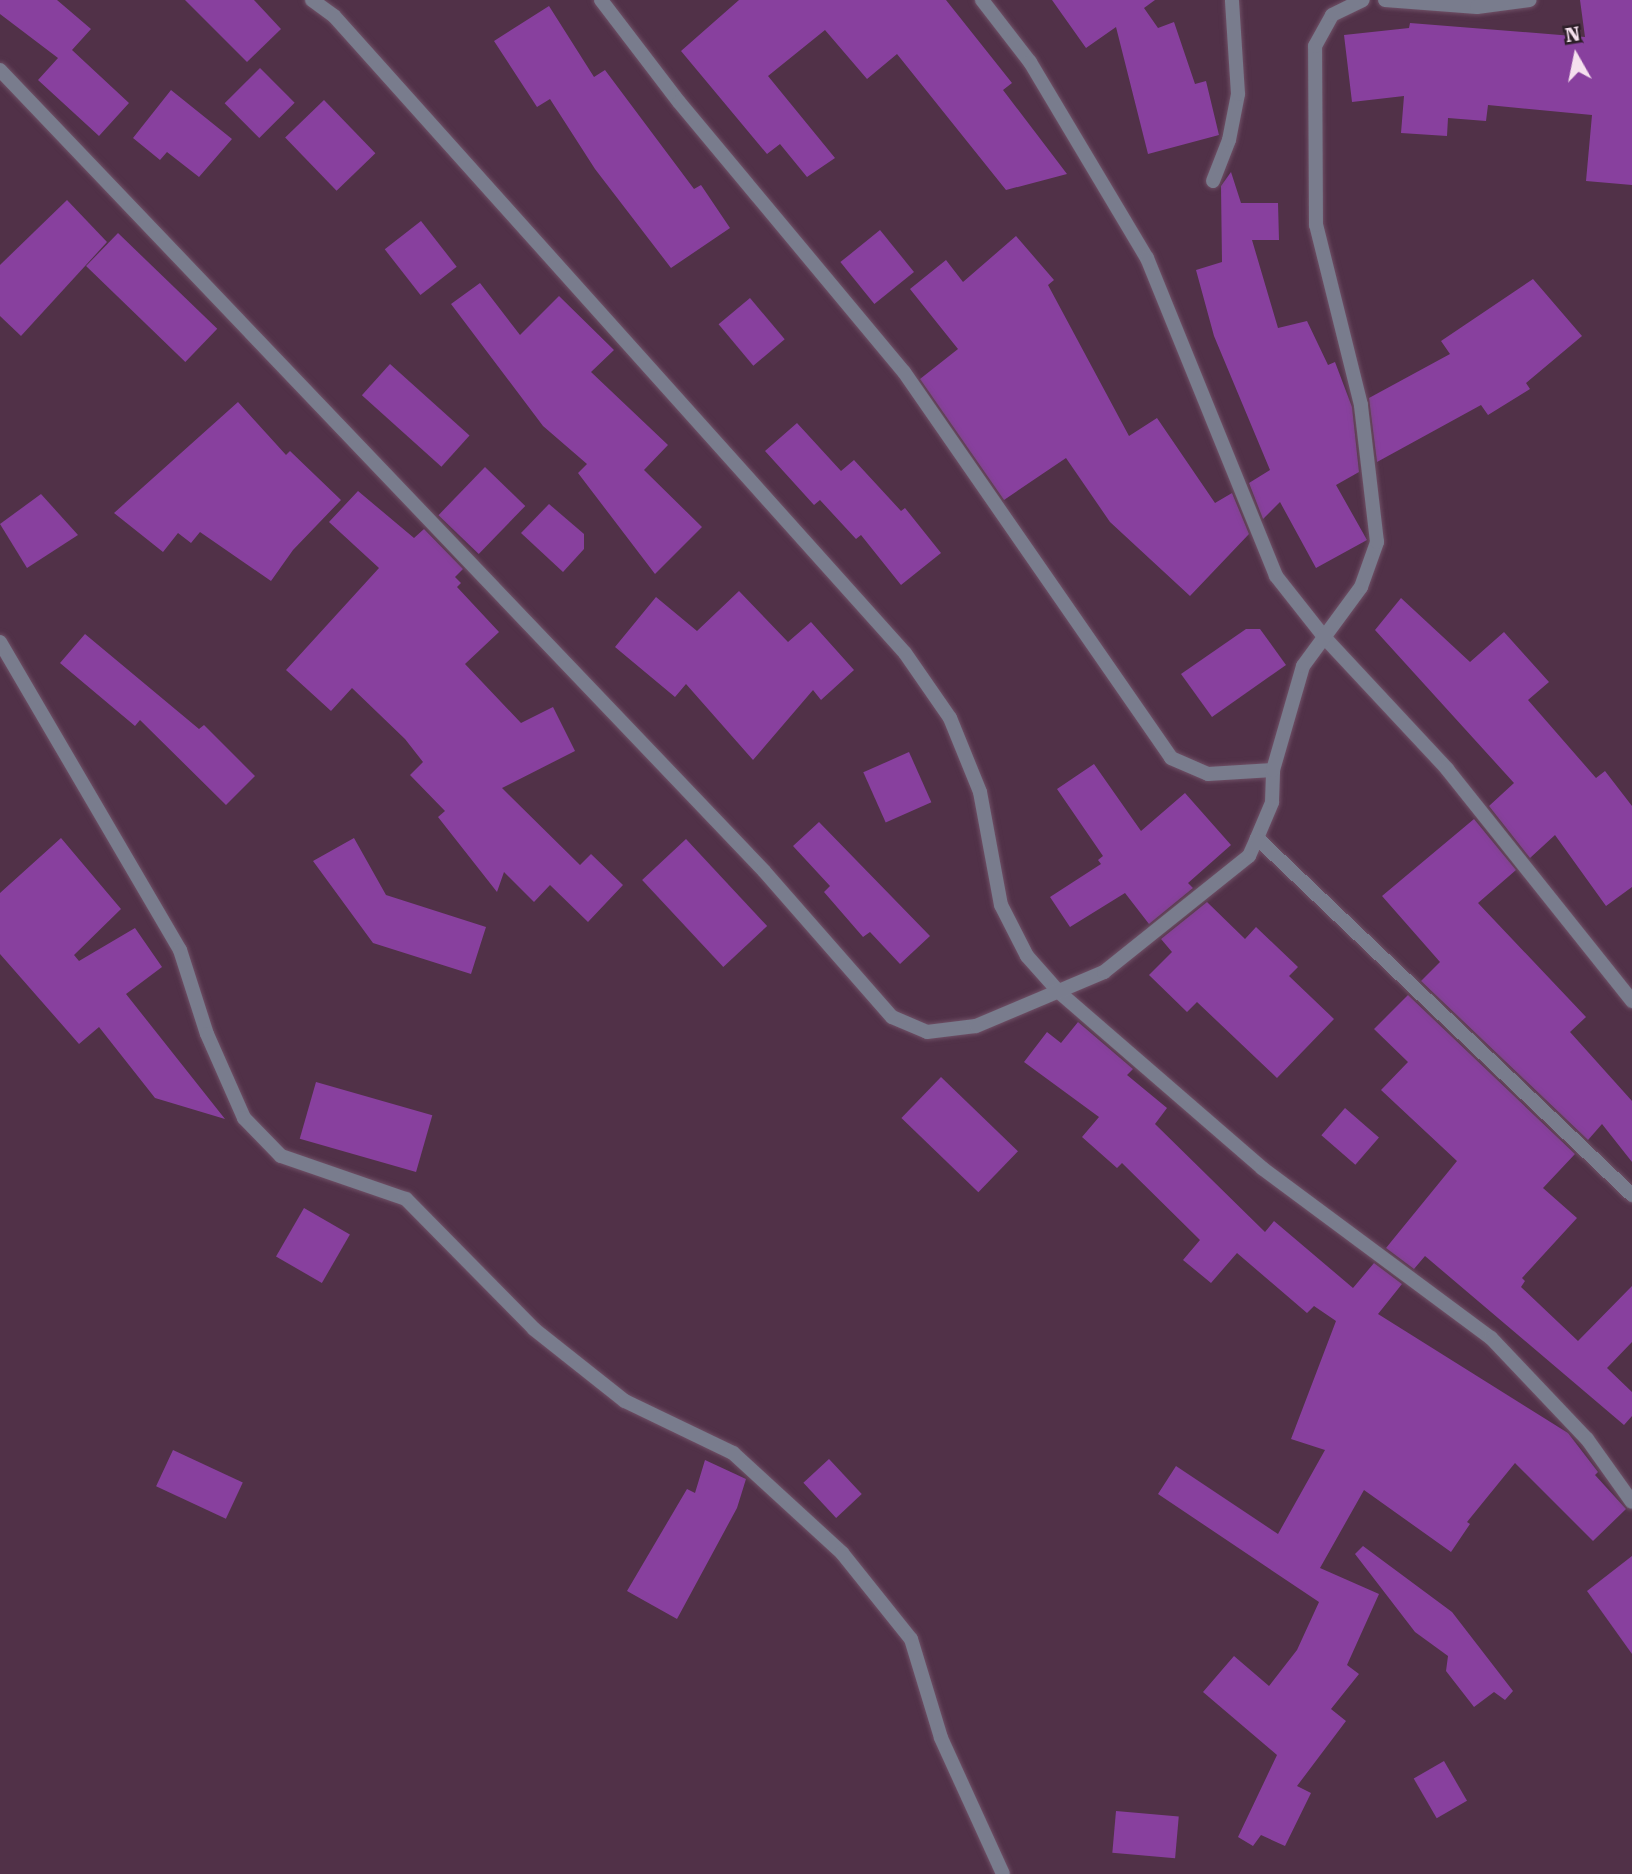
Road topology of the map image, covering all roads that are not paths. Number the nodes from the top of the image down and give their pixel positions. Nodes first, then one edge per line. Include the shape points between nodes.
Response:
1 (312, 0) edge
2 (601, 0) edge
3 (982, 0) edge
4 (1232, 0) edge
5 (1363, 0) edge
6 (1385, 0) edge
7 (1530, 0) edge
8 (0, 70) edge
9 (1213, 181) dead end
10 (1325, 638) junction
11 (0, 642) edge
12 (1273, 770) junction
13 (1257, 838) junction
14 (1059, 992) junction
15 (1632, 1001) edge
16 (1632, 1195) edge
17 (1632, 1502) edge
18 (1003, 1874) edge

1 - 14 street via 334,16 905,653 950,718 980,792 1001,905 1027,956
2 - 12 street via 678,102 904,372 1171,758 1208,774
3 - 10 street via 1030,62 1147,258 1276,576
4 - 9 street via 1238,94 1229,140
5 - 10 street via 1332,15 1315,46 1316,225 1361,405 1377,542 1361,587
6 - 7 street via 1478,7
8 - 14 street via 764,871 892,1017 927,1032 976,1026
10 - 12 street via 1303,666
10 - 15 street via 1447,769
11 - 18 street via 180,950 207,1034 244,1118 281,1156 406,1199 534,1329 625,1401 733,1453 842,1553 911,1639 941,1738
12 - 13 street via 1272,803
13 - 14 street via 1249,856 1104,972
13 - 16 street
14 - 17 street via 1262,1168 1491,1338 1587,1439

